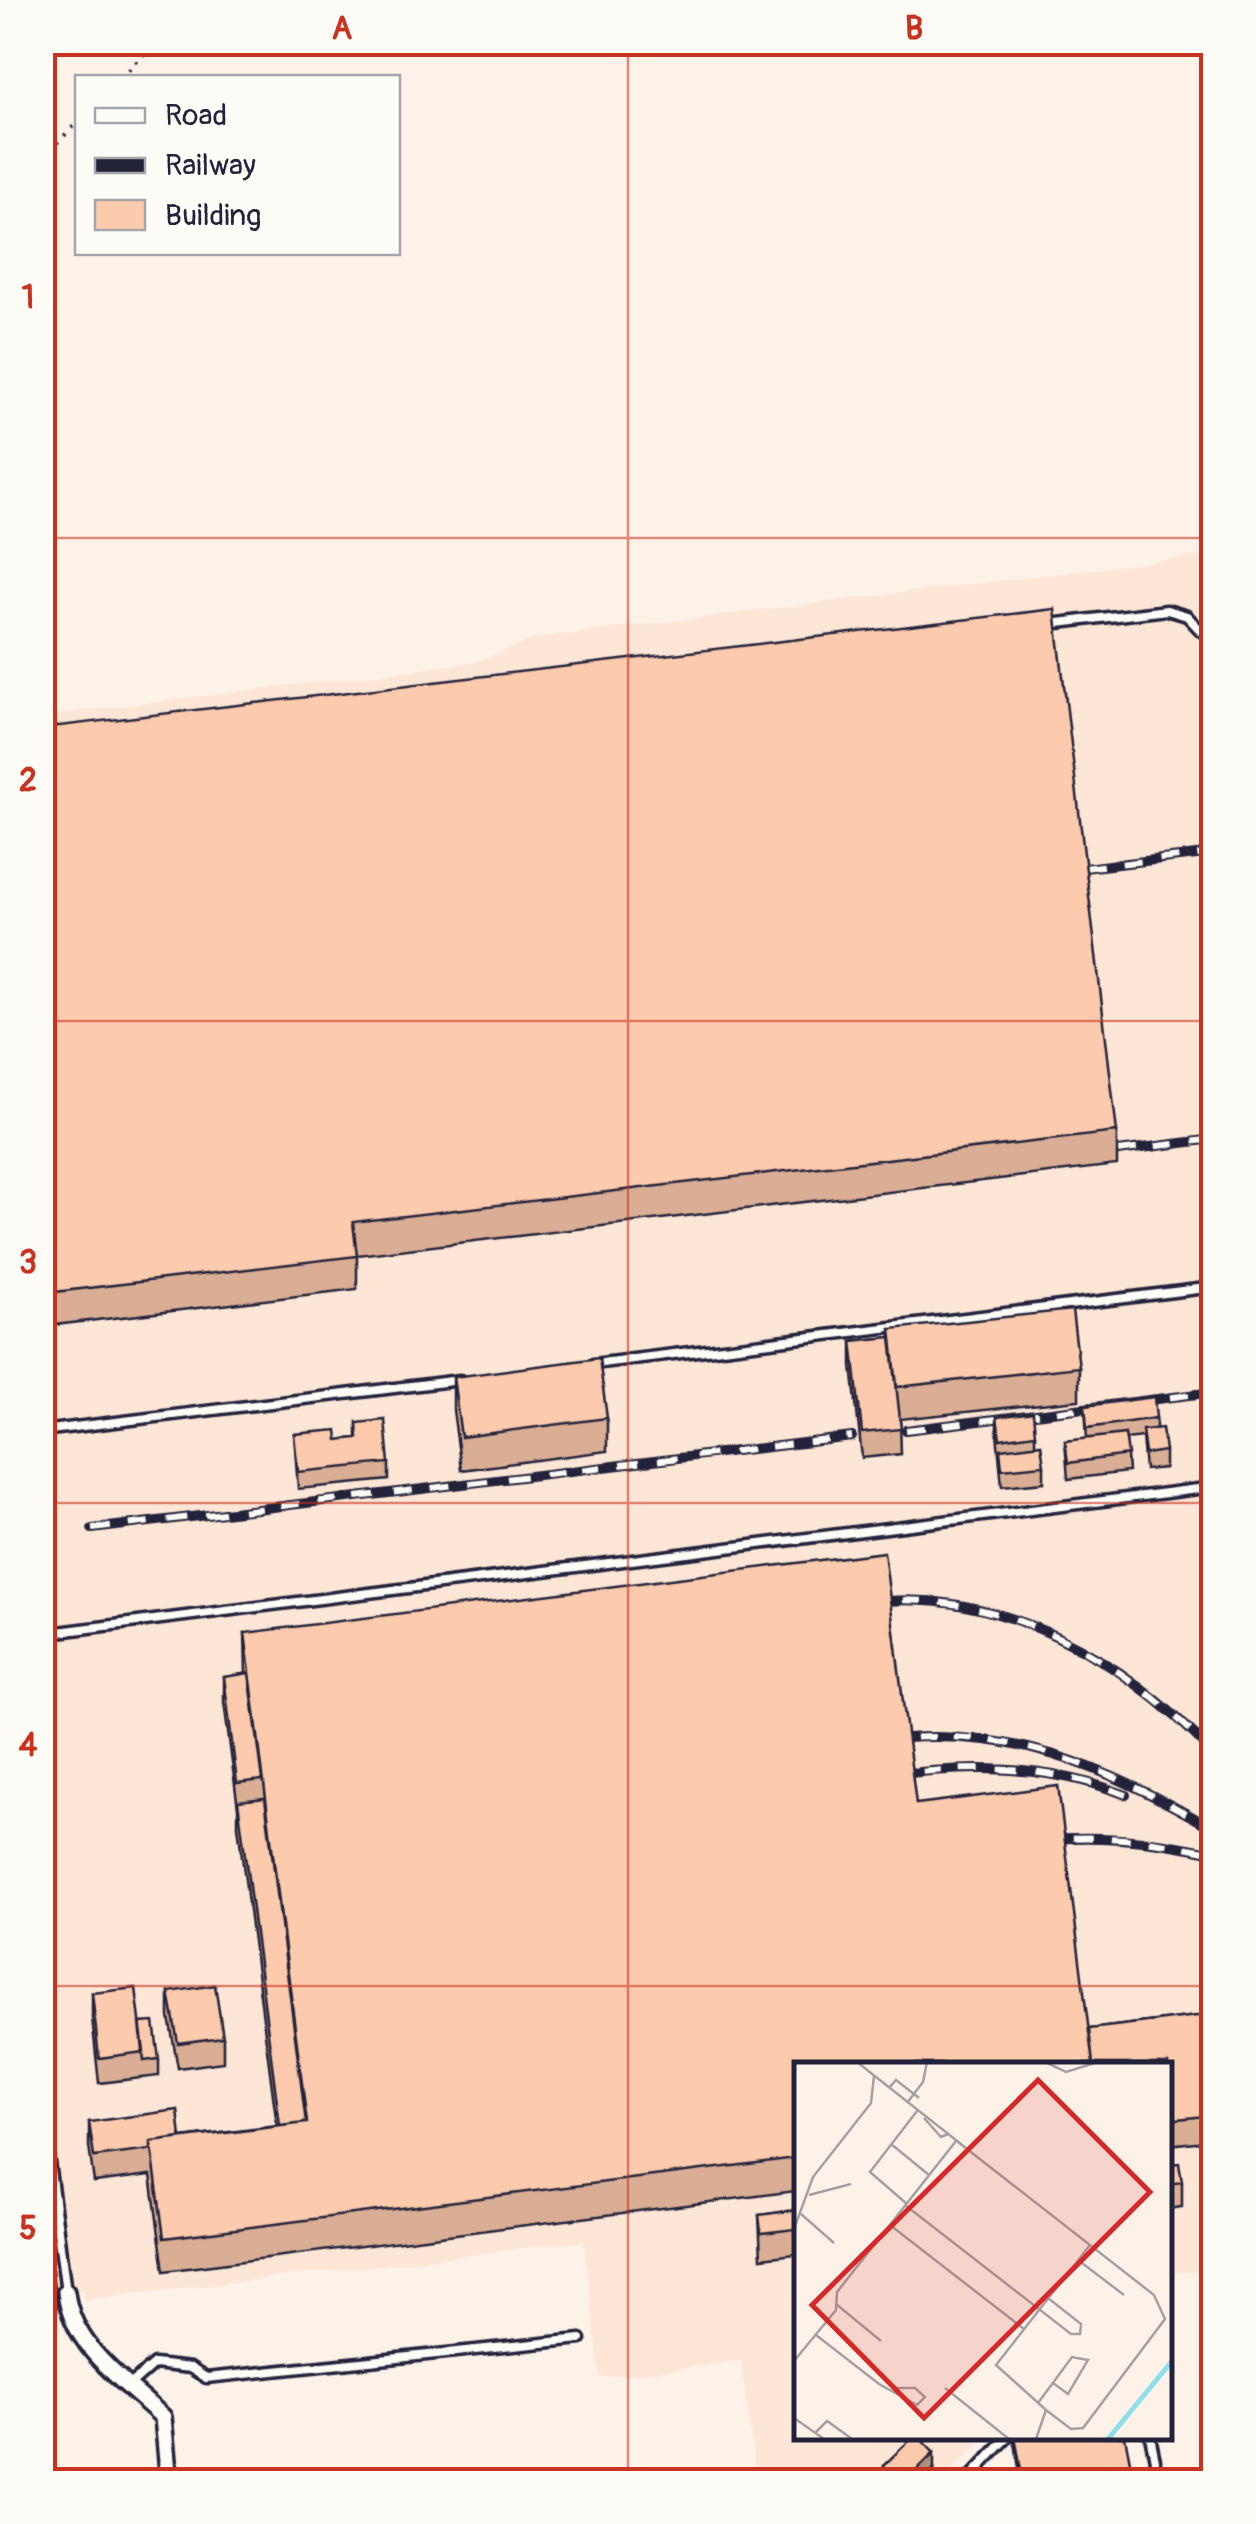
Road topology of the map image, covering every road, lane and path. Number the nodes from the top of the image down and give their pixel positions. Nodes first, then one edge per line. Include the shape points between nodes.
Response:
1 (156, 42) edge
2 (124, 75) edge
3 (75, 125) edge
4 (42, 158) edge
5 (1048, 624) edge
6 (1214, 634) edge
7 (1214, 1288) edge
8 (578, 1365) edge
9 (479, 1378) edge
10 (42, 1431) edge
11 (1214, 1488) edge
12 (42, 1634) edge
13 (42, 2108) edge
14 (66, 2292) joint
15 (580, 2339) dead end
16 (128, 2386) junction
17 (1006, 2439) edge
18 (1151, 2439) edge
19 (168, 2482) edge
20 (966, 2482) edge
21 (1152, 2482) edge

1 - 2 path
3 - 4 path
5 - 6 lane via 1166,610
7 - 8 lane
9 - 10 lane
11 - 12 lane
13 - 14 lane
14 - 16 street via 68,2312 87,2347
15 - 16 lane via 206,2378 190,2368 154,2364
16 - 19 street via 162,2417
17 - 20 lane
18 - 21 lane

